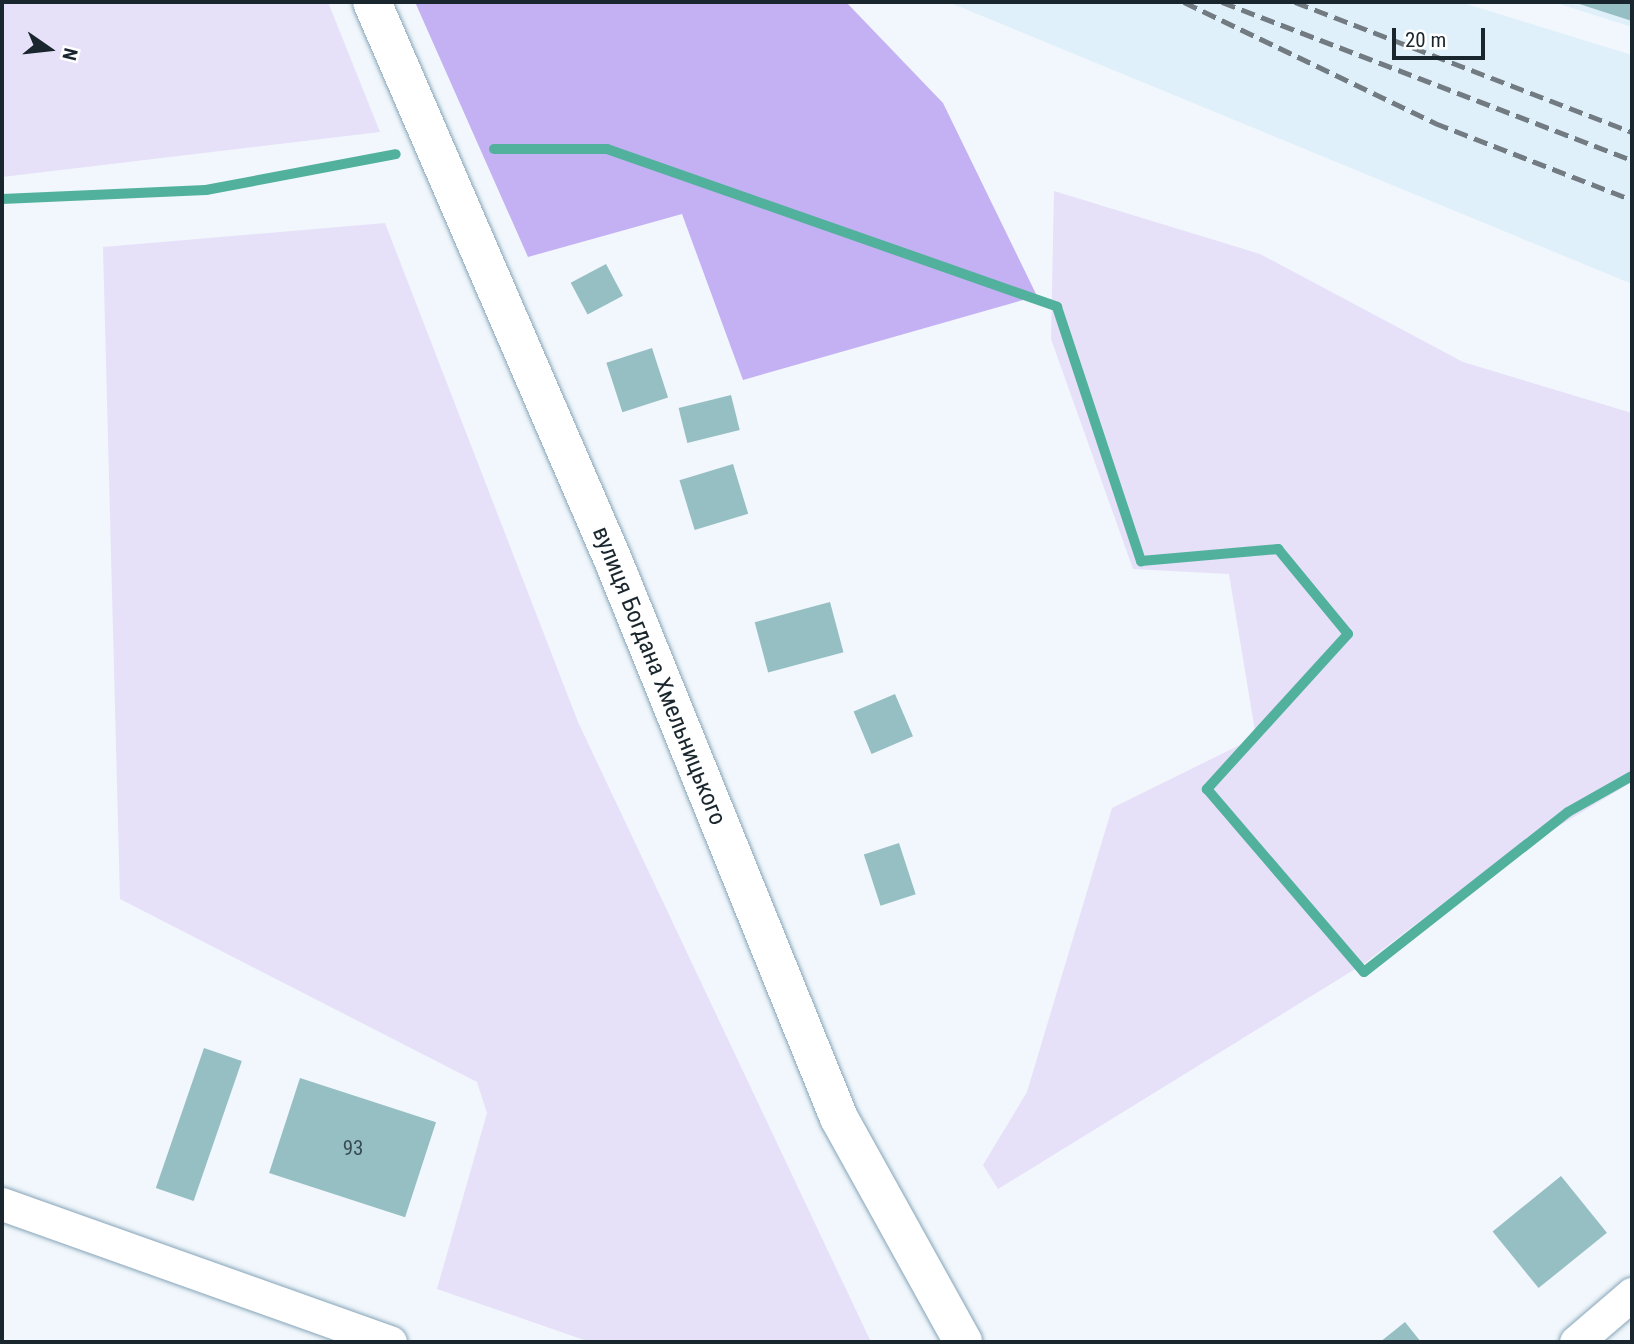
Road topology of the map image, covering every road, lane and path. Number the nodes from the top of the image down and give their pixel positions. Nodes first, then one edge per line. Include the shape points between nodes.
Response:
1 (372, 2) edge
2 (2, 1204) edge
3 (1632, 1294) edge
4 (390, 1342) edge
5 (963, 1342) edge
6 (1576, 1342) edge

1 - 5 street, вулиця Богдана Хмельницького via 613,561 839,1118
2 - 4 street
3 - 6 street

